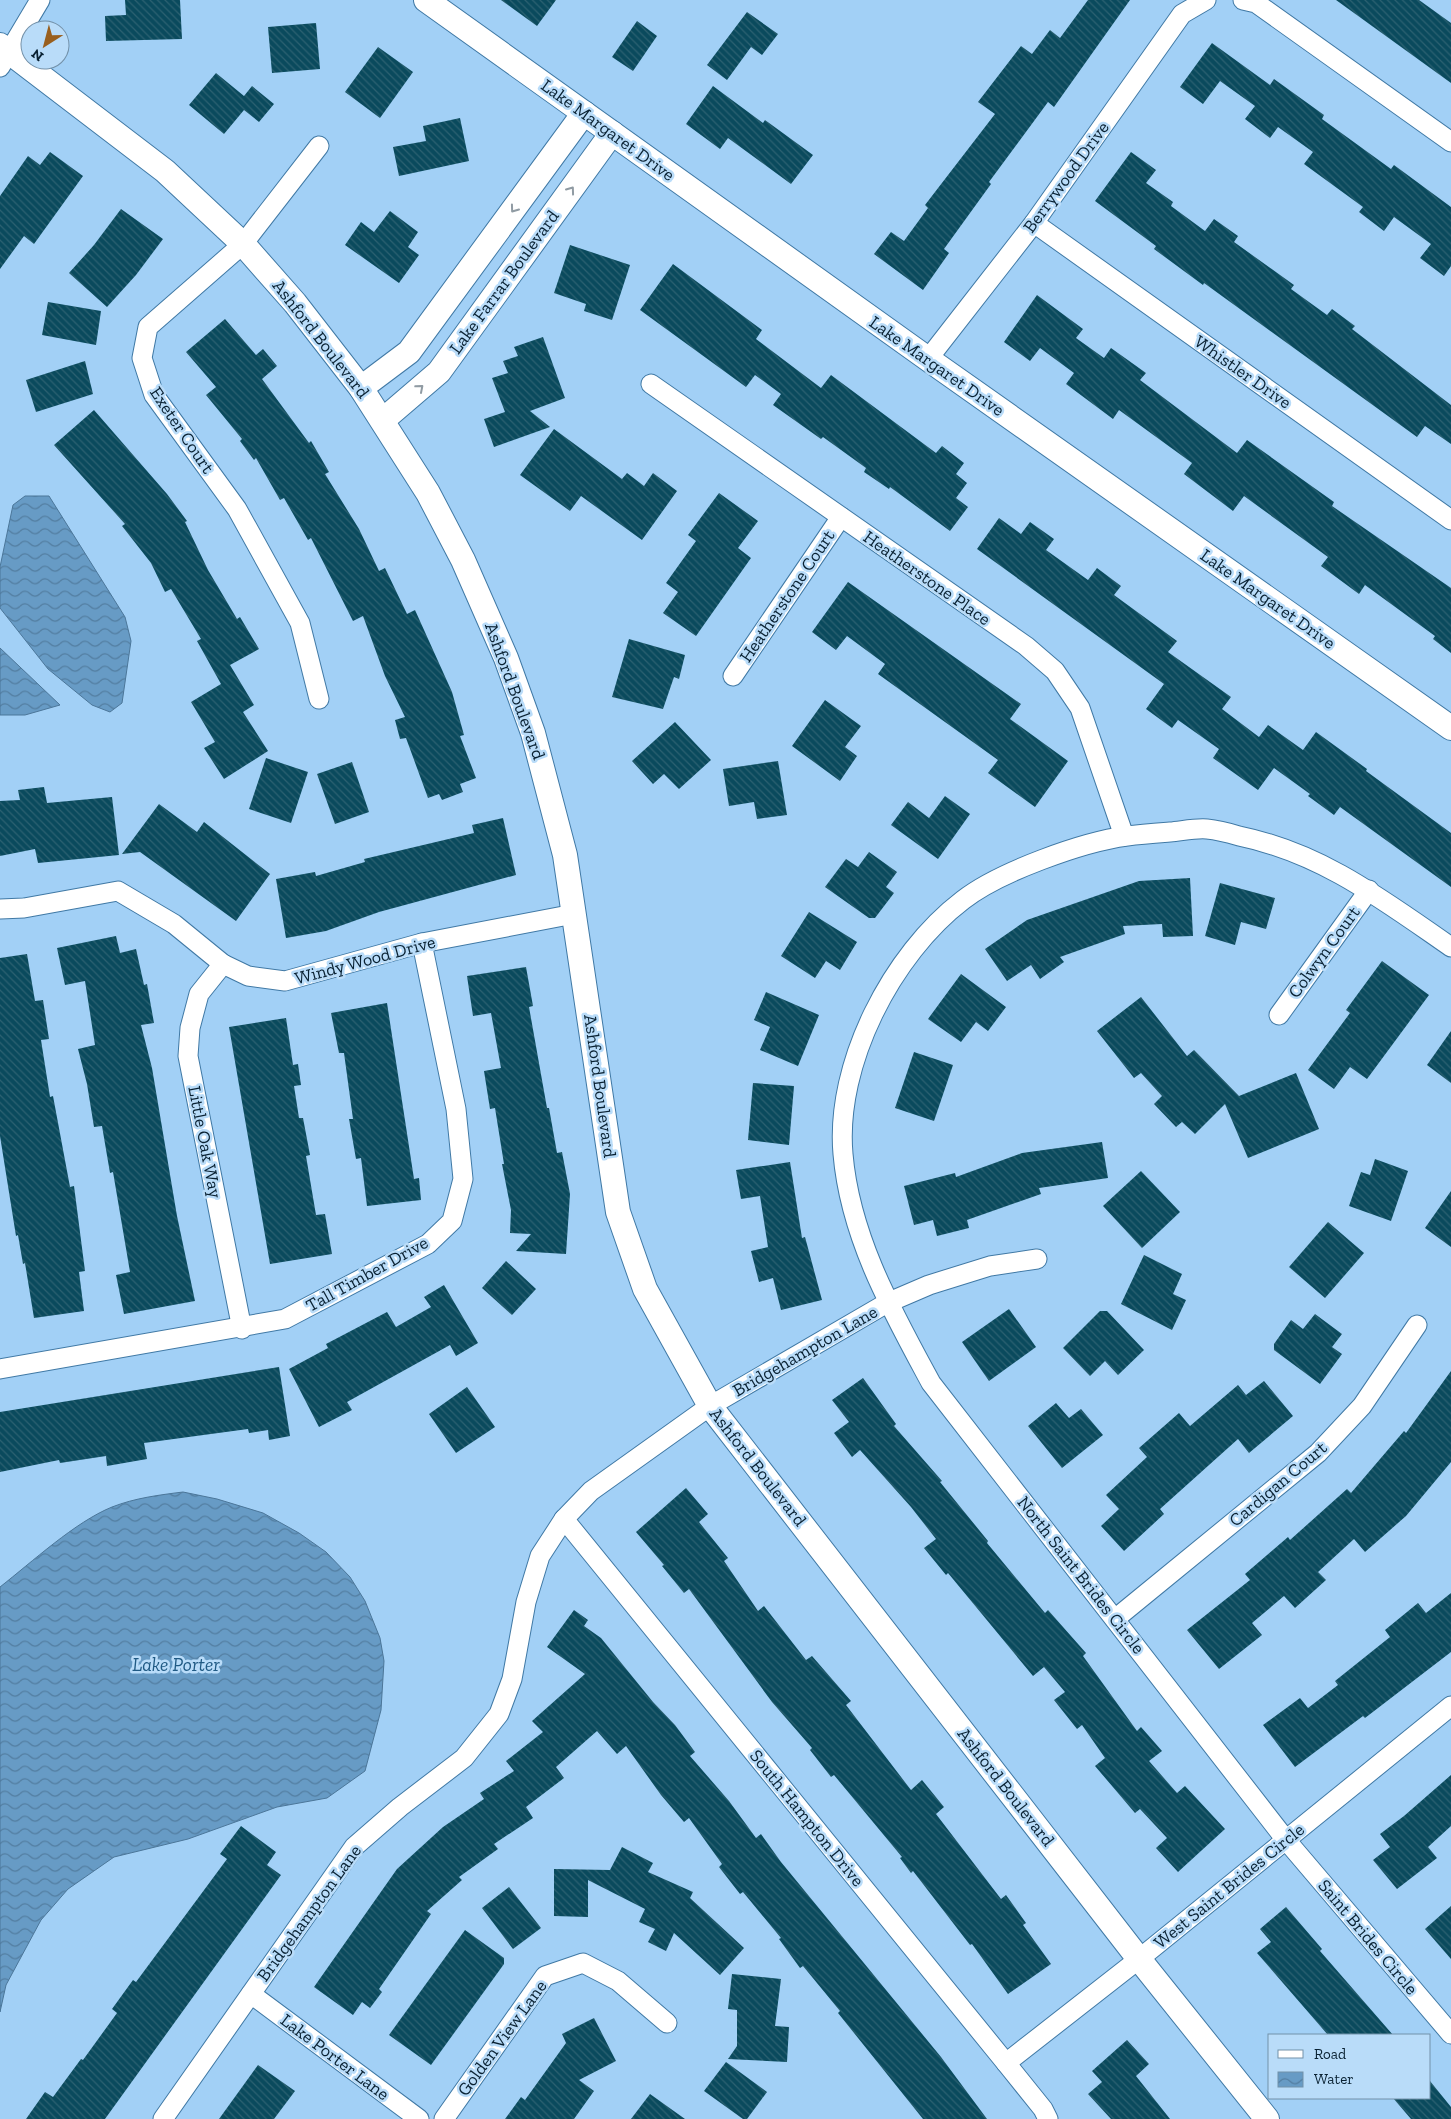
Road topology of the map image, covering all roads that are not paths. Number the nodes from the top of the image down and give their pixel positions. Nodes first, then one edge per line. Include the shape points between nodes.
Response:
1 (40, 0) edge
2 (1206, 0) edge
3 (1243, 0) edge
4 (429, 1) edge
5 (3, 54) edge
6 (584, 113) junction
7 (612, 133) junction
8 (1451, 142) edge
9 (319, 146) dead end
10 (1034, 223) junction
11 (242, 244) junction
12 (928, 359) junction
13 (651, 384) dead end
14 (361, 388) junction
15 (383, 420) junction
16 (841, 517) junction
17 (1451, 520) edge
18 (733, 676) dead end
19 (319, 699) dead end
20 (1451, 728) edge
21 (1124, 836) junction
22 (1369, 890) junction
23 (0, 909) edge
24 (574, 914) junction
25 (422, 943) junction
26 (1451, 948) edge
27 (223, 964) junction
28 (1279, 1015) dead end
29 (1037, 1259) dead end
30 (887, 1302) junction
31 (1417, 1326) dead end
32 (242, 1329) junction
33 (0, 1370) edge
34 (710, 1406) junction
35 (564, 1519) junction
36 (1115, 1619) junction
37 (1451, 1706) edge
38 (1286, 1840) junction
39 (1139, 1959) junction
40 (251, 1994) junction
41 (667, 2024) dead end
42 (1451, 2034) edge
43 (1006, 2063) junction
44 (163, 2119) edge
45 (419, 2119) edge
46 (444, 2119) edge
47 (1048, 2119) edge
48 (1267, 2119) edge

1 - 5 street
2 - 10 street, Berrywood Drive via 1182,14
3 - 8 street via 1256,3
4 - 6 street, Lake Margaret Drive
5 - 11 street, Ashford Boulevard via 165,171
6 - 7 street, Lake Margaret Drive
6 -> 14 street, Lake Farrar Boulevard via 409,352
7 - 12 street, Lake Margaret Drive
15 -> 7 street, Lake Farrar Boulevard via 439,372
9 - 11 street, Exeter Court
10 - 12 street, Berrywood Drive
10 - 17 street, Whistler Drive
11 - 14 street, Ashford Boulevard via 295,304
11 - 19 street, Exeter Court via 148,327 142,358 154,395 237,509 300,623
12 - 20 street, Lake Margaret Drive
13 - 16 street, Heatherstone Place
14 - 15 street, Ashford Boulevard
15 - 24 street, Ashford Boulevard via 428,493 463,560 506,658 533,733 565,855
16 - 18 street, Heatherstone Court
16 - 21 street, Heatherstone Place via 1026,646 1055,671 1080,708
21 - 22 street, North Saint Brides Circle via 1206,829 1262,840 1312,858
21 - 30 street, North Saint Brides Circle via 1052,857 1006,875 963,900 920,942 885,989 862,1039 850,1083 843,1153 856,1223
22 - 26 street, North Saint Brides Circle
22 - 28 street, Colwyn Court
23 - 27 street, Windy Wood Drive via 118,892 174,924
24 - 25 street, Windy Wood Drive
24 - 34 street, Ashford Boulevard via 618,1212 645,1289
25 - 27 street, Windy Wood Drive via 284,981 248,976
25 - 32 street, Tall Timber Drive via 456,1109 463,1179 452,1221 428,1244 285,1319
27 - 32 street, Little Oak Way via 199,994 190,1028 188,1056
29 - 30 street, Bridgehampton Lane via 990,1266
30 - 34 street, Bridgehampton Lane
30 - 36 street, North Saint Brides Circle via 932,1383
31 - 36 street, Cardigan Court via 1362,1406 1318,1454
32 - 33 street, Tall Timber Drive
34 - 35 street, Bridgehampton Lane via 591,1491
34 - 39 street, Ashford Boulevard
35 - 40 street, Bridgehampton Lane via 540,1556 526,1602 512,1678 499,1714 464,1758 354,1847
35 - 43 street, South Hampton Drive
36 - 38 street, North Saint Brides Circle
37 - 38 street, West Saint Brides Circle
38 - 39 street, West Saint Brides Circle
38 - 42 street, Saint Brides Circle
39 - 43 street, West Saint Brides Circle
39 - 48 street, Ashford Boulevard
40 - 44 street, Bridgehampton Lane
40 - 45 street, Lake Porter Lane
41 - 46 street, Golden View Lane via 618,1981 584,1963 545,1976
43 - 47 street, South Hampton Drive

